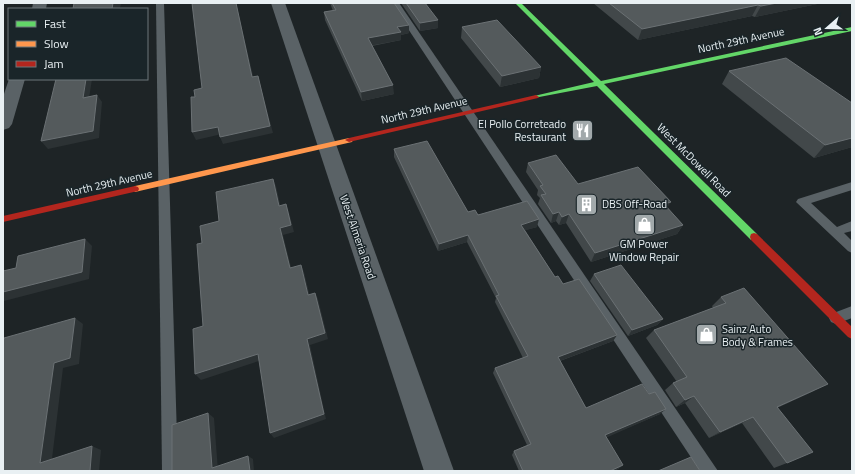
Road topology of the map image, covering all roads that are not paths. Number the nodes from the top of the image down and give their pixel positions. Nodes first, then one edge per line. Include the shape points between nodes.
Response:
1 (160, 3) edge
2 (278, 3) edge
3 (395, 3) edge
4 (518, 3) edge
5 (852, 29) edge
6 (17, 80) edge
7 (599, 83) junction
8 (469, 113) junction
9 (3, 124) edge
10 (326, 145) junction
11 (164, 182) junction
12 (852, 186) edge
13 (3, 219) edge
14 (852, 226) edge
15 (835, 232) junction
16 (852, 248) edge
17 (852, 312) edge
18 (836, 318) junction
19 (852, 334) edge
20 (170, 471) edge
21 (439, 471) edge
22 (710, 471) edge

1 - 11 lane
2 - 10 street, West Almeria Road
3 - 8 lane
4 - 7 street, West McDowell Road
5 - 7 street, North 29th Avenue
6 - 9 street
7 - 8 street, North 29th Avenue
7 - 18 street, West McDowell Road
8 - 10 street, North 29th Avenue
8 - 22 lane
10 - 11 street, North 29th Avenue
10 - 21 street, West Almeria Road
11 - 13 street, North 29th Avenue
11 - 20 lane
12 - 15 lane via 802,202
14 - 15 lane
15 - 16 lane
17 - 18 lane
18 - 19 street, West McDowell Road

